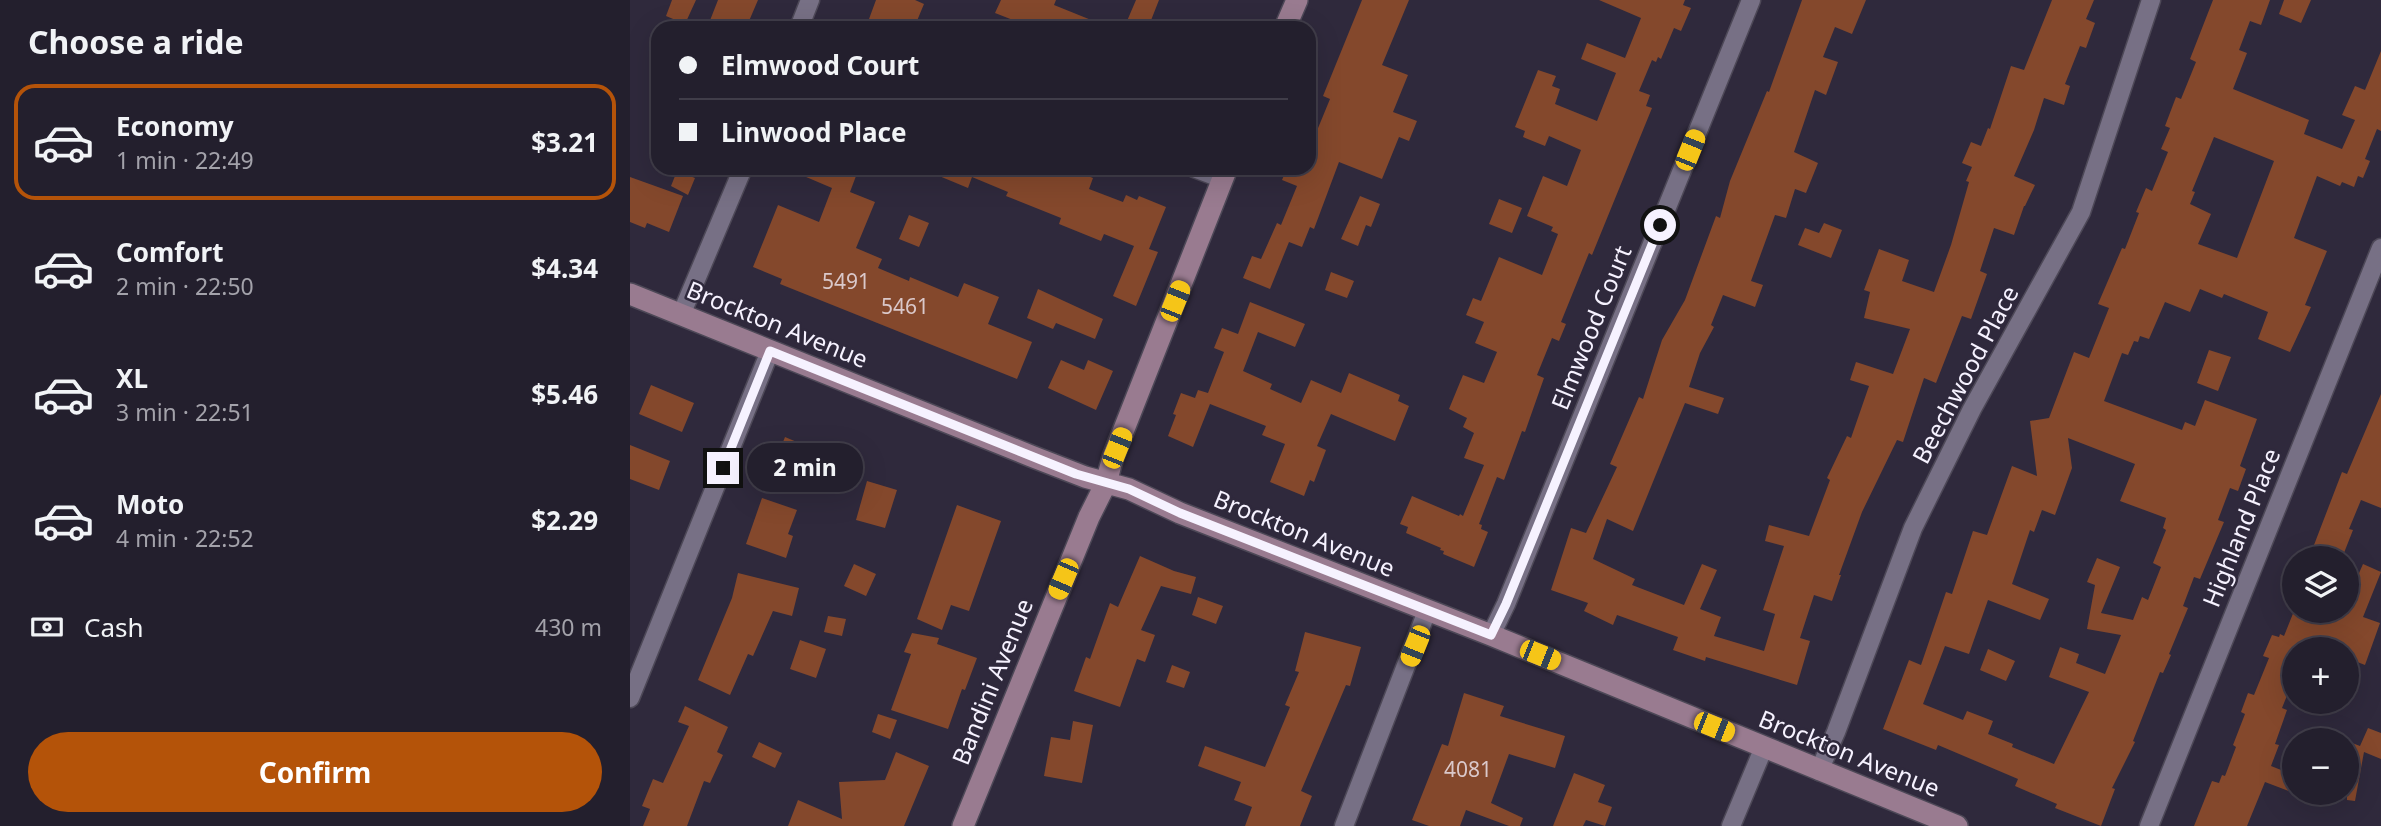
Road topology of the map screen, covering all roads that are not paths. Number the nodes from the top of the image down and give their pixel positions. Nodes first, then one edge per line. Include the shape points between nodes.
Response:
1 (810, 0) edge
2 (1297, 0) edge
3 (1751, 0) edge
4 (2151, 0) edge
5 (802, 21) edge
6 (1288, 21) edge
7 (740, 175) edge
8 (1225, 175) edge
9 (2381, 248) edge
10 (630, 294) edge
11 (681, 315) junction
12 (770, 351) junction
13 (1106, 483) junction
14 (1427, 611) junction
15 (1491, 635) junction
16 (630, 698) edge
17 (1764, 747) junction
18 (1819, 771) junction
19 (963, 826) edge
20 (1344, 826) edge
21 (1731, 826) edge
22 (1957, 826) edge
23 (2149, 826) edge

1 - 5 street
2 - 6 main road
3 - 15 street, Elmwood Court
4 - 18 street, Beechwood Place via 2081,212 1972,409 1913,528
7 - 11 street
8 - 13 main road, Bandini Avenue
9 - 23 street, Highland Place
10 - 11 main road, Brockton Avenue
11 - 12 main road, Brockton Avenue
12 - 13 main road, Brockton Avenue
12 - 16 street
13 - 14 main road, Brockton Avenue
13 - 19 main road, Bandini Avenue
14 - 15 main road, Brockton Avenue
14 - 20 street
15 - 17 main road, Brockton Avenue
17 - 18 main road, Brockton Avenue
17 - 21 street
18 - 22 main road, Brockton Avenue

